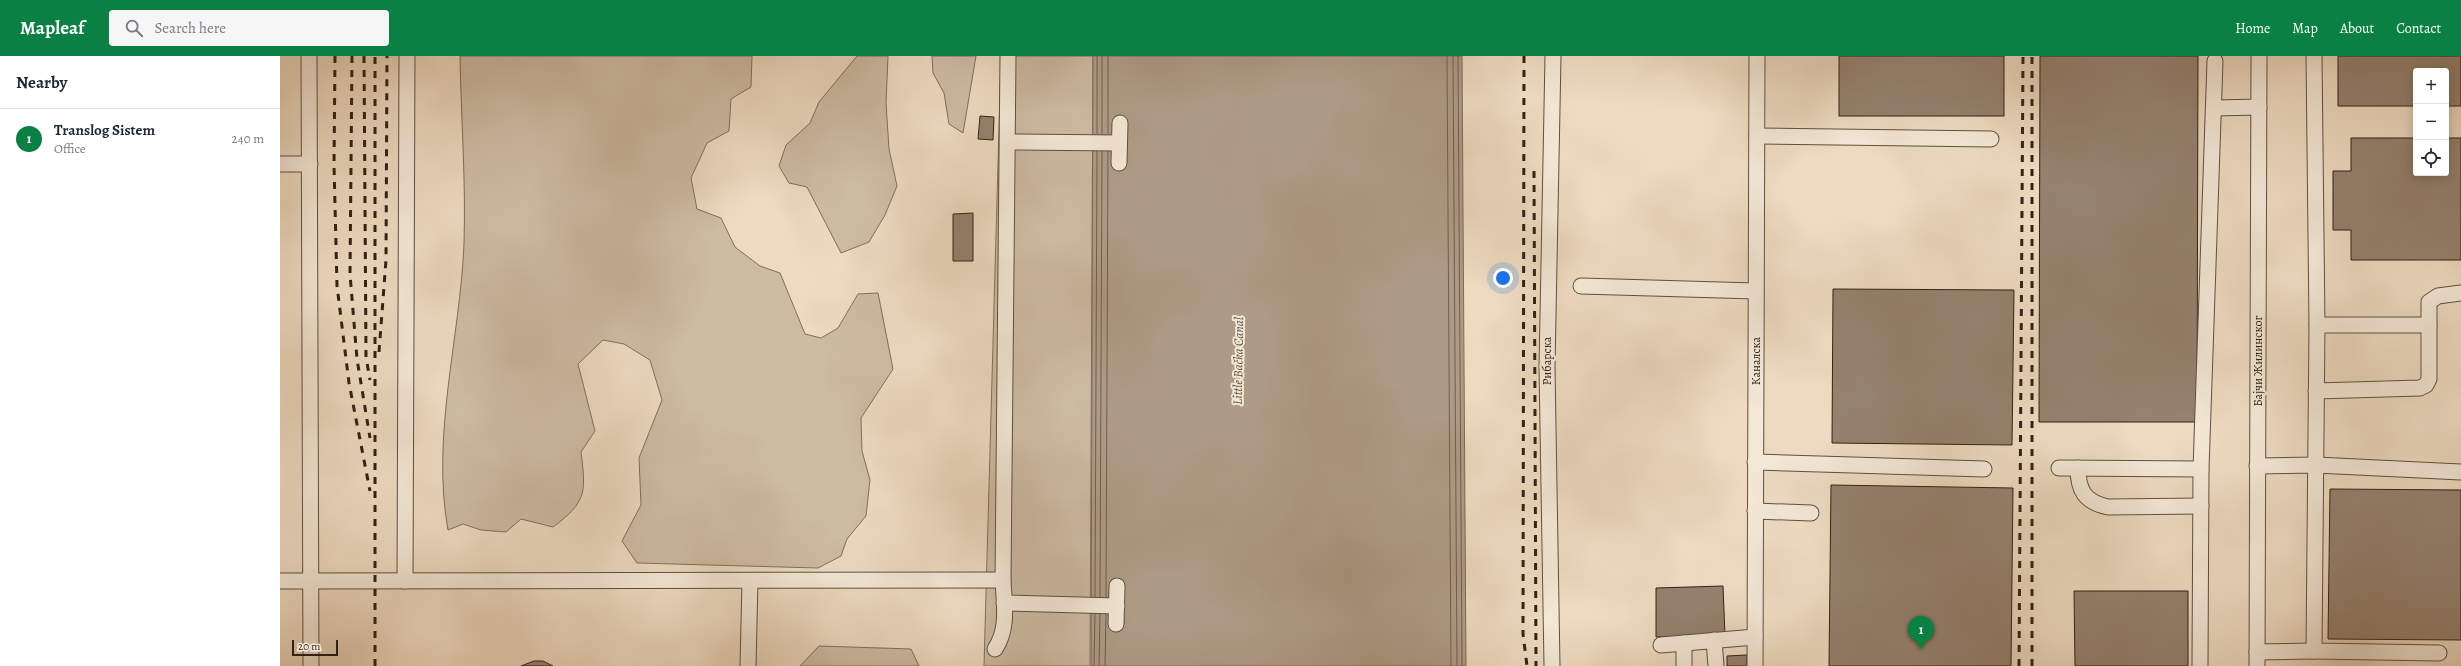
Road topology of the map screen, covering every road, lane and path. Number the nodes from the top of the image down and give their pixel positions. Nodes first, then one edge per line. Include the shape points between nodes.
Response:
1 (310, 56) edge
2 (407, 56) edge
3 (1008, 56) edge
4 (1553, 56) edge
5 (1757, 56) edge
6 (2259, 56) edge
7 (2314, 56) edge
8 (2215, 61) dead end
9 (2259, 107) junction
10 (2214, 108) junction
11 (1120, 123) dead end
12 (1757, 136) junction
13 (1991, 138) dead end
14 (1009, 142) junction
15 (1120, 143) junction
16 (1119, 163) dead end
17 (280, 164) edge
18 (310, 164) junction
19 (1581, 286) dead end
20 (1756, 291) junction
21 (2461, 294) edge
22 (2317, 325) junction
23 (2429, 325) junction
24 (2316, 391) junction
25 (1755, 462) junction
26 (2316, 465) junction
27 (2258, 466) junction
28 (2059, 468) dead end
29 (2078, 468) junction
30 (1984, 469) dead end
31 (2201, 469) junction
32 (2461, 472) edge
33 (2201, 506) junction
34 (1755, 511) junction
35 (1811, 513) dead end
36 (1003, 580) junction
37 (280, 581) edge
38 (311, 581) junction
39 (405, 581) junction
40 (750, 581) junction
41 (1117, 586) dead end
42 (1004, 603) junction
43 (1117, 606) junction
44 (1116, 624) dead end
45 (1755, 637) junction
46 (1714, 640) junction
47 (1684, 643) junction
48 (1661, 645) dead end
49 (995, 649) dead end
50 (2314, 651) junction
51 (2439, 653) dead end
52 (2257, 659) edge
53 (311, 666) edge
54 (748, 666) edge
55 (1552, 666) edge
56 (1684, 666) edge
57 (1716, 666) edge
58 (1755, 666) edge
59 (2200, 666) edge

1 - 18 street
2 - 39 street
3 - 14 street
4 - 55 street, Рибарска via 1547,367
5 - 12 street, Каналска
6 - 9 street, Бајчи Жилинског
7 - 22 street
8 - 10 street
9 - 10 street
9 - 27 street, Бајчи Жилинског
10 - 31 street
11 - 15 street
12 - 13 street
12 - 20 street, Каналска
14 - 15 street
14 - 36 street
15 - 16 street
17 - 18 street
18 - 38 street
19 - 20 street
20 - 25 street, Каналска
21 - 23 street via 2434,298 2428,308
22 - 23 street
22 - 24 street
23 - 24 street via 2429,379 2426,385 2420,388
24 - 26 street
25 - 30 street
25 - 34 street, Каналска
26 - 27 street
26 - 32 street
26 - 50 street
27 - 52 street, Бајчи Жилинског
28 - 29 street
29 - 31 street
29 - 33 street via 2081,492 2096,504 2108,507
31 - 33 street
33 - 59 street
34 - 35 street
34 - 45 street, Каналска
36 - 40 street
36 - 42 street
37 - 38 street
38 - 39 street
38 - 53 street
39 - 40 street
40 - 54 street
41 - 43 street
42 - 43 street
42 - 49 street via 1004,628
43 - 44 street
45 - 46 street
45 - 58 street, Каналска
46 - 47 street
46 - 57 street
47 - 48 street
47 - 56 street
50 - 51 street
50 - 52 street

